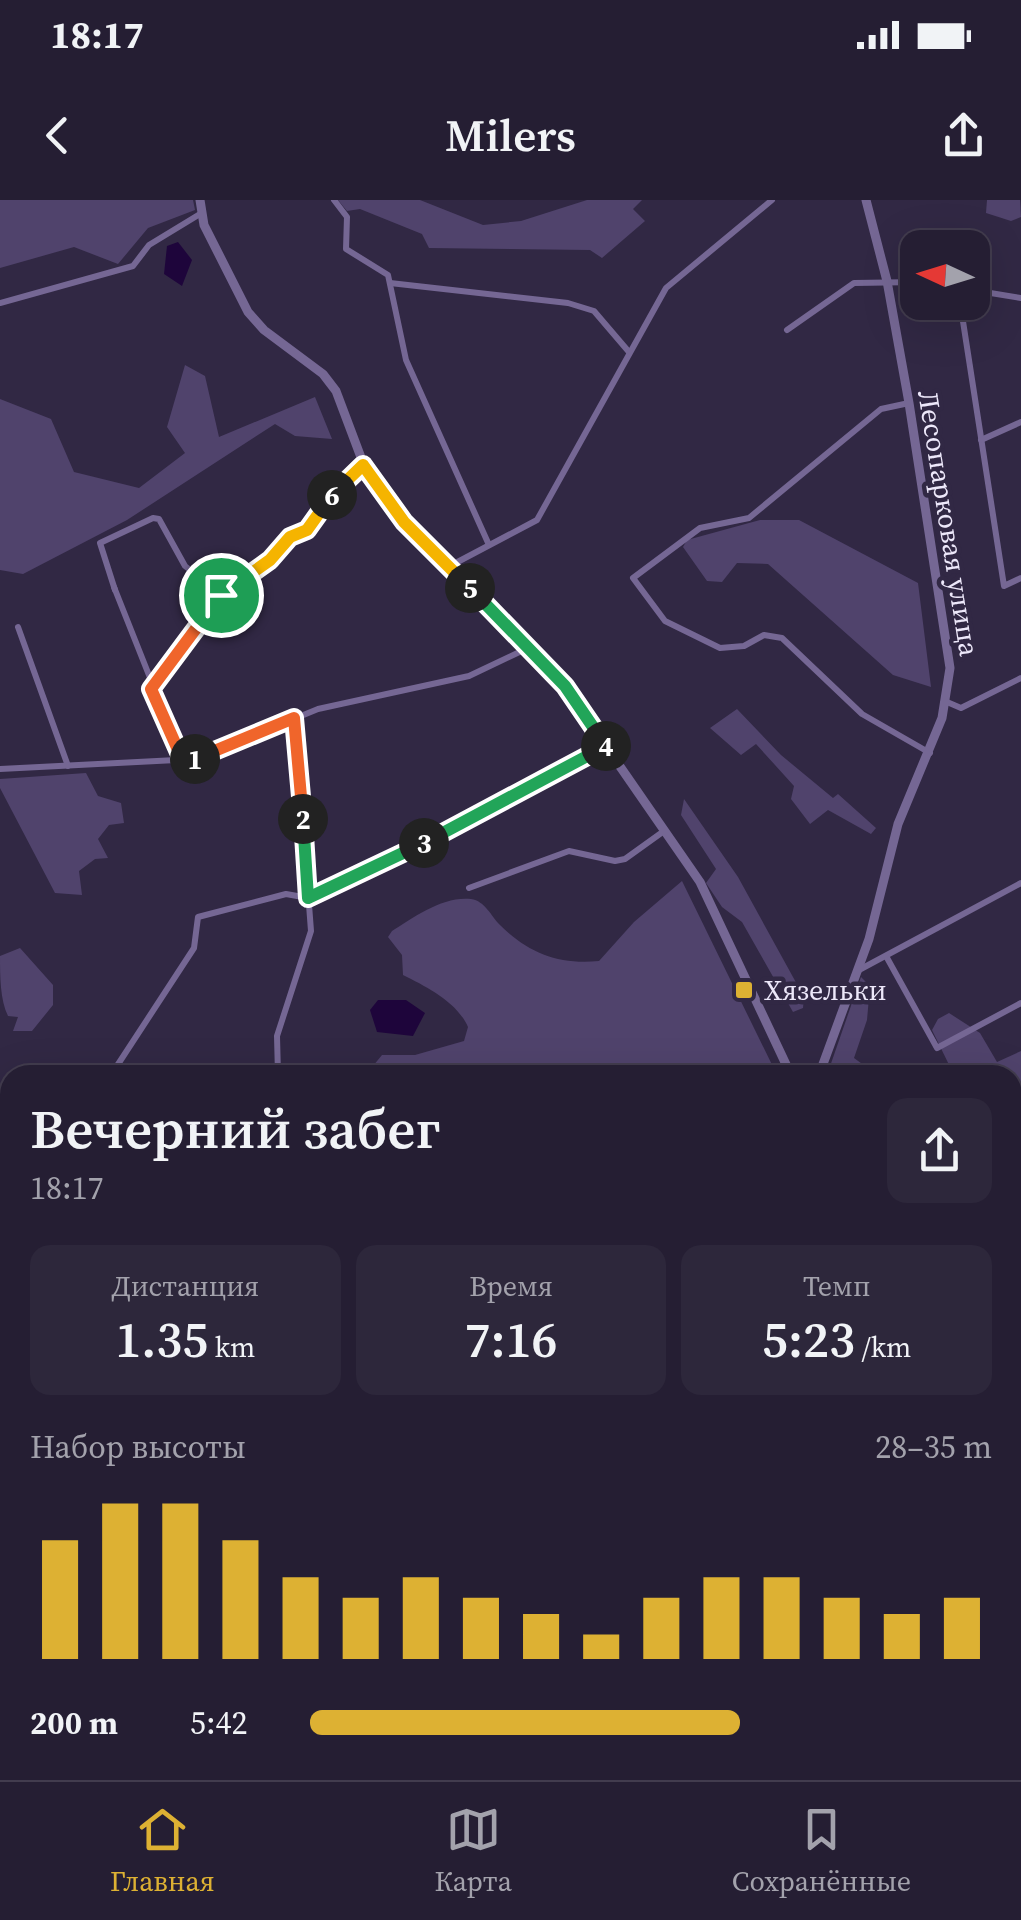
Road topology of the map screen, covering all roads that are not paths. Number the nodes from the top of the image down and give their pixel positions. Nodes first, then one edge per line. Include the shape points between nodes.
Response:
1 (200, 200) edge
2 (334, 200) edge
3 (772, 200) edge
4 (866, 200) edge
5 (200, 214) junction
6 (887, 281) junction
7 (900, 281) edge
8 (390, 283) junction
9 (990, 293) edge
10 (1021, 298) edge
11 (0, 303) edge
12 (963, 320) edge
13 (787, 330) dead end
14 (629, 352) junction
15 (909, 403) junction
16 (1021, 422) edge
17 (981, 440) junction
18 (363, 465) junction
19 (489, 544) junction
20 (448, 567) junction
21 (1021, 578) edge
22 (221, 595) junction
23 (18, 628) dead end
24 (527, 644) junction
25 (1021, 678) edge
26 (151, 689) junction
27 (947, 702) junction
28 (294, 718) junction
29 (607, 748) junction
30 (930, 754) junction
31 (183, 761) junction
32 (68, 766) junction
33 (0, 769) edge
34 (664, 830) junction
35 (1021, 884) edge
36 (470, 888) dead end
37 (308, 898) junction
38 (886, 956) junction
39 (858, 970) junction
40 (1021, 1003) edge
41 (118, 1065) edge
42 (278, 1065) edge
43 (786, 1065) edge
44 (822, 1065) edge

1 - 5 street
2 - 8 street via 347,217 346,249 388,274
3 - 14 street via 666,288
4 - 6 street, Лесопарковая улица
5 - 11 street via 149,245 133,266
5 - 18 street via 248,312 336,391
6 - 7 street
6 - 13 street via 854,283
6 - 15 street, Лесопарковая улица
8 - 14 street via 568,304 594,312
8 - 19 street via 406,360
9 - 10 street
12 - 17 street
14 - 19 street via 537,520
15 - 27 street, Лесопарковая улица via 943,604
15 - 30 street via 881,409 749,518 700,528 634,578 665,622 720,648 764,635 782,638 862,714
16 - 17 street
17 - 21 street via 1004,586
18 - 20 street
18 - 22 street via 339,485 307,530
19 - 20 street
20 - 24 street
22 - 26 street
22 - 26 street via 185,566 158,519 100,542
23 - 32 street
24 - 28 street via 469,676
24 - 29 street
25 - 27 street via 960,708
26 - 31 street
27 - 30 street, Лесопарковая улица
28 - 31 street
28 - 37 street
29 - 34 street
29 - 37 street
30 - 39 street, Лесопарковая улица via 898,824
31 - 32 street
32 - 33 street
34 - 36 street via 625,859 569,850
34 - 43 street via 715,910
35 - 38 street
37 - 41 street via 286,894 198,917 194,948
37 - 42 street via 311,931 277,1036
38 - 39 street
38 - 40 street via 937,1048
39 - 44 street, Лесопарковая улица

